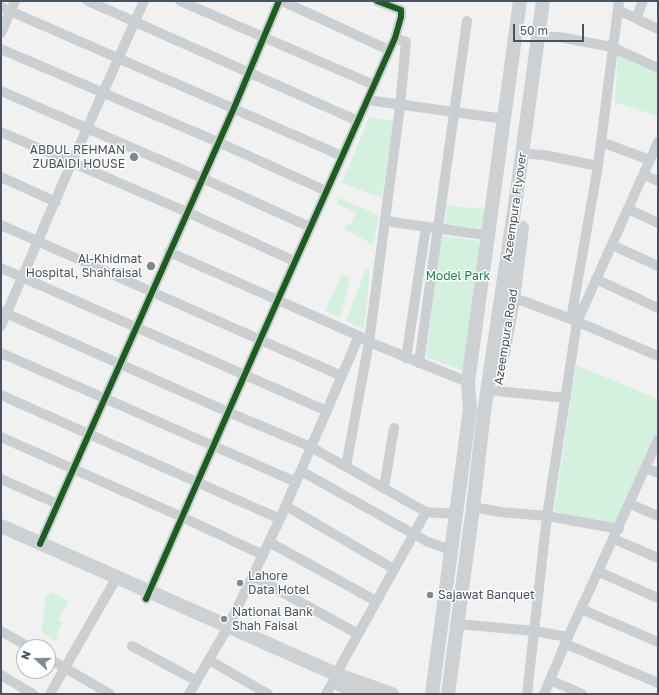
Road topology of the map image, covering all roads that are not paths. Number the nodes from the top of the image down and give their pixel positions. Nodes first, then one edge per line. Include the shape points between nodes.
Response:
1 (15, 1) edge
2 (88, 1) edge
3 (144, 1) edge
4 (180, 1) edge
5 (278, 1) edge
6 (282, 1) edge
7 (377, 1) edge
8 (520, 1) edge
9 (528, 1) edge
10 (542, 1) edge
11 (552, 1) edge
12 (643, 1) edge
13 (618, 5) edge
14 (1, 6) edge
15 (11, 11) junction
16 (636, 18) junction
17 (467, 21) dead end
18 (135, 22) junction
19 (658, 29) edge
20 (1, 33) edge
21 (264, 37) junction
22 (547, 37) junction
23 (395, 38) junction
24 (612, 47) junction
25 (1, 49) edge
26 (389, 50) junction
27 (119, 58) junction
28 (658, 68) edge
29 (249, 72) junction
30 (374, 85) junction
31 (1, 92) edge
32 (103, 93) junction
33 (367, 100) junction
34 (400, 106) junction
35 (234, 108) junction
36 (455, 112) junction
37 (505, 119) junction
38 (358, 121) junction
39 (87, 128) junction
40 (1, 132) edge
41 (218, 142) junction
42 (601, 142) junction
43 (658, 142) edge
44 (531, 154) junction
45 (342, 156) junction
46 (650, 160) junction
47 (72, 162) junction
48 (598, 166) junction
49 (644, 175) junction
50 (1, 177) edge
51 (202, 178) junction
52 (658, 181) edge
53 (326, 191) junction
54 (56, 202) junction
55 (628, 209) junction
56 (187, 212) junction
57 (385, 221) junction
58 (658, 223) edge
59 (1, 225) edge
60 (310, 227) junction
61 (426, 227) junction
62 (438, 229) junction
63 (485, 235) dead end
64 (38, 242) junction
65 (612, 245) junction
66 (169, 252) junction
67 (294, 262) junction
68 (658, 266) edge
69 (1, 268) edge
70 (22, 278) junction
71 (596, 279) junction
72 (152, 291) junction
73 (277, 300) junction
74 (512, 300) junction
75 (658, 308) edge
76 (4, 312) edge
77 (574, 320) junction
78 (1, 326) edge
79 (136, 327) junction
80 (359, 336) junction
81 (260, 340) junction
82 (369, 342) junction
83 (1, 353) edge
84 (658, 356) edge
85 (406, 358) junction
86 (419, 363) junction
87 (120, 364) junction
88 (244, 375) junction
89 (342, 376) junction
90 (472, 379) junction
91 (493, 385) junction
92 (1, 395) edge
93 (104, 398) junction
94 (566, 398) junction
95 (327, 411) junction
96 (477, 411) junction
97 (228, 412) junction
98 (394, 428) dead end
99 (89, 433) junction
100 (1, 437) edge
101 (658, 440) edge
102 (214, 446) junction
103 (311, 447) junction
104 (346, 466) junction
105 (646, 468) junction
106 (73, 469) junction
107 (301, 471) junction
108 (658, 473) edge
109 (1, 479) edge
110 (198, 482) junction
111 (296, 482) junction
112 (384, 488) junction
113 (58, 504) junction
114 (630, 504) junction
115 (286, 506) junction
116 (473, 507) junction
117 (426, 512) junction
118 (456, 514) junction
119 (547, 516) junction
120 (658, 516) edge
121 (182, 518) junction
122 (280, 518) junction
123 (619, 529) junction
124 (1, 532) edge
125 (414, 534) junction
126 (614, 539) junction
127 (269, 542) junction
128 (40, 544) junction
129 (451, 550) junction
130 (263, 555) junction
131 (658, 558) edge
132 (394, 570) junction
133 (599, 572) junction
134 (253, 576) junction
135 (113, 584) junction
136 (148, 595) junction
137 (658, 598) edge
138 (376, 602) junction
139 (581, 609) junction
140 (458, 624) junction
141 (226, 630) junction
142 (1, 631) edge
143 (534, 632) junction
144 (358, 634) junction
145 (16, 640) edge
146 (567, 641) junction
147 (658, 642) edge
148 (132, 646) dead end
149 (209, 660) junction
150 (56, 663) edge
151 (65, 668) junction
152 (1, 675) edge
153 (334, 678) junction
154 (550, 680) junction
155 (197, 681) junction
156 (658, 683) edge
157 (33, 694) edge
158 (50, 694) edge
159 (110, 694) edge
160 (189, 694) edge
161 (268, 694) edge
162 (326, 694) edge
163 (362, 694) edge
164 (392, 694) edge
165 (432, 694) edge
166 (448, 694) edge
167 (527, 694) edge
168 (544, 694) edge
169 (582, 694) edge

1 - 15 street
2 - 18 street
3 - 18 street
4 - 21 street
5 - 21 street
6 - 26 street
7 - 23 street via 401,10
8 - 37 main road, Azeempura Road
9 - 90 main road, Azeempura Flyover
10 - 91 main road, Azeempura Flyover
11 - 22 main road, Azeempura Road
12 - 16 street
13 - 16 street
13 - 24 street
14 - 15 street
15 - 20 street
15 - 27 street
16 - 19 street
17 - 36 street
18 - 27 street
18 - 29 street
21 - 29 street
21 - 30 street
22 - 24 street
22 - 44 main road, Azeempura Road
23 - 26 street
23 - 34 street via 406,42
24 - 28 street
24 - 42 street
25 - 32 street
26 - 30 street
27 - 32 street
27 - 35 street
29 - 35 street
29 - 38 street
30 - 33 street
31 - 39 street
32 - 39 street
32 - 41 street
33 - 34 street
33 - 38 street
34 - 36 street
34 - 57 street
35 - 41 street
35 - 45 street
36 - 37 street
36 - 62 street
37 - 90 main road, Azeempura Road
38 - 45 street
39 - 47 street
39 - 51 street
40 - 47 street
41 - 51 street
41 - 53 street
42 - 46 street
42 - 48 street
43 - 46 street
44 - 48 street
44 - 74 main road, Azeempura Road
45 - 53 street
46 - 49 street
47 - 54 street
47 - 56 street
48 - 77 street
49 - 52 street
49 - 55 street
50 - 54 street
51 - 56 street
51 - 60 street
53 - 60 street
54 - 64 street
55 - 58 street
55 - 65 street
56 - 66 street
56 - 67 street
57 - 61 street
57 - 82 street
59 - 64 street
60 - 67 street
61 - 62 street
61 - 85 street
62 - 63 street
62 - 86 street
64 - 70 street
64 - 72 street
65 - 68 street
65 - 71 street
66 - 72 street
66 - 73 street
67 - 73 street
69 - 70 street
70 - 76 street
70 - 79 street
71 - 75 street
71 - 77 street
72 - 79 street
72 - 81 street
73 - 80 street
73 - 81 street
74 - 77 street via 523,301
74 - 91 main road, Azeempura Road
76 - 78 street
76 - 87 street
77 - 84 street
77 - 94 street
79 - 87 street
79 - 88 street
80 - 82 street
80 - 89 street
81 - 88 street
81 - 89 street
82 - 85 street
82 - 104 street
83 - 93 street
85 - 86 street
86 - 90 street
87 - 93 street
87 - 97 street
88 - 95 street
88 - 97 street
89 - 95 street
90 - 96 main road, Azeempura Road
91 - 94 street
91 - 96 main road, Azeempura Road
92 - 99 street
93 - 99 street
93 - 102 street
94 - 119 street
95 - 103 street
96 - 116 main road, Azeempura Road
96 - 118 main road, Azeempura Road
97 - 102 street
97 - 103 street
98 - 112 street
99 - 106 street
99 - 110 street
100 - 106 street
101 - 105 street
102 - 110 street
102 - 111 street
103 - 104 street
103 - 107 street
104 - 112 street
105 - 108 street
105 - 114 street
106 - 113 street
106 - 121 street
107 - 111 street
107 - 125 street
109 - 113 street
110 - 121 street
110 - 122 street
111 - 115 street
112 - 117 street
113 - 128 street
114 - 120 street
114 - 123 street
115 - 122 street
115 - 132 street
116 - 119 street
116 - 140 main road, Azeempura Road
117 - 118 street
117 - 125 street
118 - 129 main road, Azeempura Road
119 - 123 street
119 - 143 street
121 - 130 street
121 - 136 street
122 - 127 street
123 - 126 street
124 - 128 main road
124 - 135 main road
125 - 129 street
125 - 132 street
126 - 131 street
126 - 133 street
127 - 130 street
127 - 138 street
128 - 136 main road
129 - 165 main road, Azeempura Road
130 - 134 street
132 - 138 street
133 - 137 street
133 - 139 street
134 - 141 street
134 - 144 street
135 - 136 main road
135 - 151 street
136 - 141 main road
138 - 144 street
139 - 146 street
139 - 147 street
140 - 143 street
140 - 166 main road, Azeempura Road
141 - 149 street
141 - 153 main road
142 - 145 street
143 - 146 street
143 - 167 street
144 - 153 street
146 - 154 street
146 - 156 street
148 - 155 street
149 - 155 street
149 - 161 street
150 - 151 street
151 - 158 street
151 - 159 street
152 - 157 street
153 - 162 street
153 - 163 main road
153 - 164 main road
154 - 168 street
154 - 169 street
155 - 160 street

